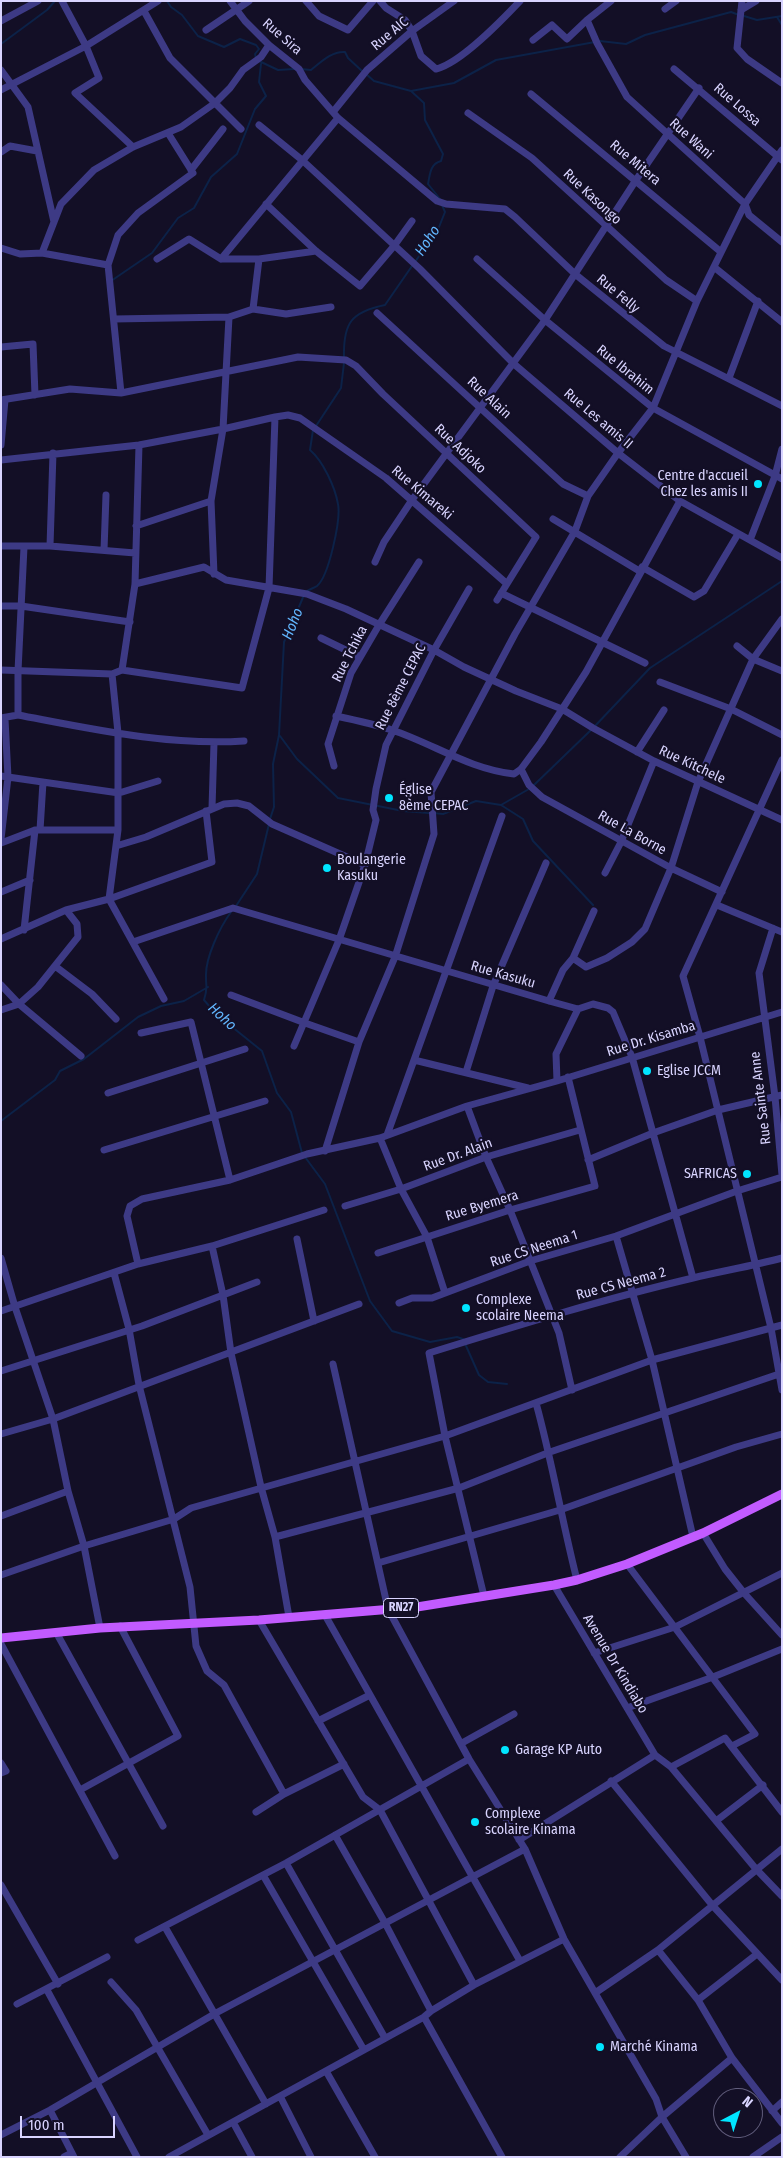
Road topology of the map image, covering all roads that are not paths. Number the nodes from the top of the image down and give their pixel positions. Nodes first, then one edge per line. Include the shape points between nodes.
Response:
1 (38, 1) edge
2 (62, 1) edge
3 (158, 1) edge
4 (230, 1) edge
5 (249, 1) edge
6 (306, 1) edge
7 (373, 1) edge
8 (380, 1) edge
9 (454, 1) edge
10 (520, 1) edge
11 (611, 1) edge
12 (676, 1) edge
13 (742, 1) edge
14 (756, 1) edge
15 (665, 9) dead end
16 (236, 10) junction
17 (144, 11) junction
18 (741, 14) junction
19 (586, 20) junction
20 (1, 21) edge
21 (206, 30) dead end
22 (412, 31) junction
23 (533, 40) dead end
24 (86, 46) junction
25 (269, 46) junction
26 (674, 69) dead end
27 (1, 70) edge
28 (782, 83) edge
29 (11, 84) junction
30 (699, 88) junction
31 (1, 90) edge
32 (531, 94) dead end
33 (215, 103) junction
34 (468, 114) dead end
35 (336, 115) junction
36 (259, 125) dead end
37 (223, 129) dead end
38 (241, 129) dead end
39 (168, 133) junction
40 (668, 136) junction
41 (134, 147) junction
42 (37, 150) junction
43 (782, 150) edge
44 (1, 152) edge
45 (780, 158) edge
46 (302, 160) junction
47 (191, 170) junction
48 (636, 180) junction
49 (437, 201) joint
50 (266, 204) junction
51 (745, 204) junction
52 (412, 220) dead end
53 (54, 222) junction
54 (606, 227) junction
55 (782, 242) edge
56 (394, 246) junction
57 (1, 248) edge
58 (316, 251) junction
59 (721, 252) junction
60 (42, 254) junction
61 (158, 259) dead end
62 (221, 259) junction
63 (259, 259) junction
64 (477, 259) dead end
65 (108, 265) junction
66 (714, 267) junction
67 (575, 274) junction
68 (697, 301) junction
69 (758, 302) junction
70 (330, 307) dead end
71 (253, 309) junction
72 (377, 313) dead end
73 (230, 317) junction
74 (114, 319) junction
75 (544, 320) junction
76 (782, 322) edge
77 (1, 347) edge
78 (676, 352) junction
79 (514, 364) junction
80 (226, 373) junction
81 (729, 378) junction
82 (121, 393) junction
83 (35, 395) junction
84 (3, 400) edge
85 (782, 406) edge
86 (479, 407) junction
87 (652, 408) junction
88 (275, 416) junction
89 (223, 429) junction
90 (1, 445) edge
91 (139, 445) junction
92 (782, 450) edge
93 (53, 453) junction
94 (445, 453) junction
95 (618, 453) junction
96 (1, 460) edge
97 (778, 478) edge
98 (106, 495) dead end
99 (588, 496) junction
100 (211, 500) junction
101 (412, 500) junction
102 (680, 502) junction
103 (553, 519) dead end
104 (136, 526) junction
105 (575, 531) junction
106 (738, 534) junction
107 (750, 540) junction
108 (1, 546) edge
109 (50, 546) junction
110 (24, 547) junction
111 (104, 550) junction
112 (135, 553) junction
113 (782, 558) edge
114 (375, 562) dead end
115 (419, 562) dead end
116 (641, 570) junction
117 (214, 574) junction
118 (506, 583) junction
119 (135, 584) junction
120 (269, 588) junction
121 (469, 589) dead end
122 (501, 593) junction
123 (497, 600) dead end
124 (1, 606) edge
125 (20, 606) junction
126 (531, 607) junction
127 (782, 619) edge
128 (130, 622) junction
129 (379, 625) junction
130 (321, 638) dead end
131 (603, 643) junction
132 (737, 646) dead end
133 (434, 650) junction
134 (360, 657) junction
135 (753, 660) junction
136 (645, 664) dead end
137 (1, 670) edge
138 (122, 670) junction
139 (18, 671) junction
140 (782, 671) edge
141 (112, 674) junction
142 (490, 678) junction
143 (660, 682) dead end
144 (562, 709) junction
145 (732, 709) junction
146 (664, 710) dead end
147 (18, 715) junction
148 (336, 716) junction
149 (3, 718) edge
150 (393, 730) junction
151 (118, 734) junction
152 (782, 735) edge
153 (244, 741) dead end
154 (214, 743) junction
155 (637, 752) junction
156 (449, 756) junction
157 (782, 760) edge
158 (654, 761) junction
159 (334, 766) dead end
160 (521, 769) junction
161 (4, 777) edge
162 (158, 781) dead end
163 (43, 782) junction
164 (698, 782) junction
165 (118, 793) junction
166 (758, 809) junction
167 (209, 810) junction
168 (502, 816) dead end
169 (782, 820) edge
170 (37, 830) junction
171 (118, 830) junction
172 (1, 839) edge
173 (621, 842) junction
174 (1, 843) edge
175 (116, 846) junction
176 (546, 862) dead end
177 (365, 865) junction
178 (671, 868) junction
179 (605, 873) dead end
180 (30, 880) junction
181 (1, 892) edge
182 (722, 892) junction
183 (109, 899) junction
184 (717, 905) junction
185 (66, 910) junction
186 (594, 911) dead end
187 (774, 928) junction
188 (24, 930) junction
189 (782, 932) edge
190 (1, 939) edge
191 (339, 940) junction
192 (133, 942) junction
193 (395, 957) junction
194 (573, 958) junction
195 (55, 966) junction
196 (446, 971) junction
197 (1, 985) edge
198 (494, 986) junction
199 (232, 995) dead end
200 (164, 999) dead end
201 (548, 1001) junction
202 (20, 1004) junction
203 (578, 1009) junction
204 (1, 1010) edge
205 (782, 1012) edge
206 (763, 1017) junction
207 (116, 1019) dead end
208 (305, 1024) junction
209 (141, 1033) dead end
210 (700, 1037) junction
211 (359, 1042) junction
212 (294, 1046) dead end
213 (245, 1049) dead end
214 (81, 1056) dead end
215 (632, 1057) junction
216 (414, 1060) junction
217 (201, 1062) junction
218 (466, 1072) junction
219 (568, 1077) junction
220 (557, 1081) junction
221 (528, 1088) junction
222 (108, 1093) dead end
223 (778, 1096) edge
224 (264, 1101) dead end
225 (468, 1106) junction
226 (718, 1110) junction
227 (215, 1117) junction
228 (580, 1130) junction
229 (653, 1133) junction
230 (383, 1136) junction
231 (104, 1150) dead end
232 (325, 1150) junction
233 (486, 1157) junction
234 (588, 1160) junction
235 (782, 1176) edge
236 (230, 1180) junction
237 (401, 1189) junction
238 (737, 1192) junction
239 (345, 1206) dead end
240 (324, 1210) dead end
241 (510, 1210) junction
242 (675, 1214) junction
243 (616, 1236) junction
244 (427, 1237) junction
245 (297, 1239) dead end
246 (212, 1246) junction
247 (378, 1253) dead end
248 (1, 1258) edge
249 (782, 1258) edge
250 (530, 1261) junction
251 (138, 1264) junction
252 (756, 1265) junction
253 (114, 1273) junction
254 (692, 1278) junction
255 (257, 1282) dead end
256 (445, 1293) junction
257 (633, 1294) junction
258 (223, 1295) junction
259 (399, 1303) dead end
260 (359, 1304) dead end
261 (16, 1307) junction
262 (1, 1311) edge
263 (552, 1315) junction
264 (314, 1321) junction
265 (782, 1325) edge
266 (771, 1328) junction
267 (129, 1329) junction
268 (231, 1352) junction
269 (652, 1360) junction
270 (35, 1362) junction
271 (333, 1364) dead end
272 (1, 1371) edge
273 (779, 1374) junction
274 (139, 1385) junction
275 (572, 1390) junction
276 (782, 1390) edge
277 (536, 1403) junction
278 (663, 1412) junction
279 (53, 1418) junction
280 (1, 1434) edge
281 (782, 1434) edge
282 (445, 1436) junction
283 (550, 1452) junction
284 (355, 1462) junction
285 (677, 1469) junction
286 (261, 1488) junction
287 (459, 1488) junction
288 (68, 1491) junction
289 (782, 1494) edge
290 (560, 1510) junction
291 (367, 1513) junction
292 (1, 1516) edge
293 (174, 1518) junction
294 (703, 1533) junction
295 (275, 1537) junction
296 (693, 1537) junction
297 (469, 1538) junction
298 (84, 1546) junction
299 (378, 1563) junction
300 (627, 1564) junction
301 (782, 1573) edge
302 (1, 1575) edge
303 (577, 1580) junction
304 (554, 1585) junction
305 (744, 1593) junction
306 (484, 1596) junction
307 (388, 1609) junction
308 (325, 1615) junction
309 (289, 1617) junction
310 (259, 1620) junction
311 (193, 1622) junction
312 (120, 1626) junction
313 (675, 1627) junction
314 (100, 1628) junction
315 (56, 1632) junction
316 (782, 1635) edge
317 (1, 1638) edge
318 (1, 1644) edge
319 (782, 1649) edge
320 (594, 1653) junction
321 (713, 1677) junction
322 (370, 1695) junction
323 (627, 1708) junction
324 (514, 1714) dead end
325 (318, 1721) junction
326 (462, 1743) junction
327 (732, 1746) junction
328 (655, 1755) junction
329 (469, 1759) junction
330 (1, 1763) edge
331 (128, 1764) junction
332 (344, 1764) junction
333 (671, 1767) junction
334 (1, 1774) edge
335 (611, 1781) junction
336 (763, 1785) junction
337 (422, 1786) junction
338 (80, 1790) junction
339 (284, 1794) junction
340 (380, 1810) junction
341 (256, 1812) dead end
342 (782, 1812) edge
343 (716, 1821) junction
344 (163, 1826) dead end
345 (335, 1835) junction
346 (519, 1840) junction
347 (525, 1849) junction
348 (782, 1849) edge
349 (115, 1856) dead end
350 (286, 1863) junction
351 (756, 1869) junction
352 (263, 1875) junction
353 (472, 1877) junction
354 (1, 1885) edge
355 (782, 1896) edge
356 (429, 1900) junction
357 (713, 1906) junction
358 (385, 1923) junction
359 (165, 1927) junction
360 (564, 1939) junction
361 (138, 1940) dead end
362 (336, 1949) junction
363 (658, 1950) junction
364 (757, 1954) junction
365 (106, 1958) dead end
366 (520, 1960) junction
367 (312, 1962) junction
368 (782, 1980) edge
369 (111, 1982) dead end
370 (58, 1984) junction
371 (474, 1985) junction
372 (47, 1990) junction
373 (595, 1993) junction
374 (698, 2000) junction
375 (17, 2004) dead end
376 (431, 2011) junction
377 (216, 2013) junction
378 (424, 2017) junction
379 (385, 2038) junction
380 (157, 2047) junction
381 (364, 2050) junction
382 (732, 2058) junction
383 (326, 2070) junction
384 (98, 2082) junction
385 (280, 2096) junction
386 (782, 2102) edge
387 (266, 2104) junction
388 (50, 2110) junction
389 (772, 2111) junction
390 (662, 2117) junction
391 (233, 2122) junction
392 (782, 2123) edge
393 (1, 2135) edge
394 (208, 2135) junction
395 (782, 2137) edge
396 (73, 2155) edge
397 (64, 2157) edge
398 (137, 2157) edge
399 (169, 2157) edge
400 (252, 2157) edge
401 (312, 2157) edge
402 (375, 2157) edge
403 (502, 2157) edge
404 (620, 2157) edge
405 (686, 2157) edge
406 (753, 2157) edge

1 - 20 street
2 - 24 street
3 - 17 street
4 - 16 street, Rue Sira
5 - 16 street
6 - 7 street via 319,16 348,30
8 - 22 street via 405,20
9 - 22 street, Rue AIC
10 - 22 street via 445,67 436,69 421,56
11 - 19 street
12 - 15 street
13 - 18 street
14 - 18 street
16 - 21 street
16 - 25 street, Rue Sira
17 - 24 street
17 - 33 street via 170,58
18 - 28 street via 737,48 747,59
19 - 23 street via 567,39 552,25
19 - 40 street, Rue Wani via 627,97
22 - 35 street, Rue AIC via 364,72
24 - 29 street
24 - 41 street via 99,78 75,93
25 - 33 street
25 - 35 street, Rue Sira via 300,70
26 - 30 street, Rue Lossa
27 - 29 street
29 - 31 street
29 - 42 street via 28,108
30 - 40 street
30 - 45 street, Rue Lossa
32 - 48 street, Rue Mitera
33 - 38 street
33 - 39 street
34 - 54 street, Rue Kasongo via 532,158
35 - 46 street, Rue AIC
35 - 49 street, Rue Sira
36 - 46 street, Rue Les amis II
37 - 47 street
39 - 41 street
39 - 47 street
40 - 48 street
40 - 51 street, Rue Wani
41 - 53 street via 94,170 61,204
42 - 44 street via 10,146
42 - 53 street
43 - 45 street
45 - 51 street
46 - 50 street, Rue AIC
46 - 56 street, Rue Les amis II
47 - 65 street via 193,173 138,213 118,235
48 - 54 street
48 - 59 street, Rue Mitera
49 - 67 street, Rue Felly via 505,210
50 - 58 street
50 - 62 street, Rue AIC
51 - 55 street, Rue Wani via 748,215
51 - 59 street
52 - 56 street
53 - 60 street
54 - 67 street
54 - 68 street, Rue Kasongo via 666,280
56 - 58 street via 360,286
56 - 79 street, Rue Les amis II
57 - 60 street via 20,254
58 - 63 street
59 - 66 street
60 - 65 street
61 - 62 street via 188,239
62 - 63 street
63 - 71 street
64 - 75 street, Rue Ibrahim
65 - 74 street
66 - 68 street
66 - 69 street
67 - 75 street
67 - 78 street, Rue Felly via 634,324
68 - 78 street
69 - 76 street
69 - 81 street
70 - 71 street via 286,314
71 - 73 street
72 - 86 street, Rue Alain
73 - 74 street
73 - 80 street
74 - 82 street
75 - 79 street
75 - 87 street, Rue Ibrahim
77 - 83 street via 33,344
78 - 81 street, Rue Felly
78 - 87 street
79 - 86 street
79 - 95 street, Rue Les amis II
80 - 82 street
80 - 89 street
80 - 94 street, Rue Adjoko via 298,357 343,360 356,366
81 - 85 street, Rue Felly
82 - 83 street via 70,389
83 - 84 street
84 - 90 street
86 - 94 street
86 - 99 street, Rue Alain via 563,484
87 - 95 street
87 - 97 street, Rue Ibrahim
88 - 89 street, Rue Kimareki
88 - 101 street, Rue Kimareki via 300,418
88 - 120 street
89 - 91 street, Rue Kimareki
89 - 100 street
91 - 93 street, Rue Kimareki
91 - 104 street
92 - 97 street
93 - 96 street, Rue Kimareki
93 - 109 street
94 - 101 street
94 - 118 street, Rue Adjoko via 536,536
95 - 99 street
95 - 102 street, Rue Les amis II
97 - 107 street
98 - 111 street
99 - 105 street
100 - 104 street
100 - 117 street
101 - 114 street via 384,542
101 - 118 street, Rue Kimareki
102 - 106 street, Rue Les amis II
102 - 116 street
103 - 105 street
104 - 112 street
105 - 116 street
105 - 126 street
106 - 107 street, Rue Les amis II
106 - 116 street via 704,591 694,597
107 - 113 street, Rue Les amis II
108 - 110 street
109 - 110 street
109 - 111 street
110 - 125 street
111 - 112 street
112 - 119 street
115 - 129 street, Rue Tchika
116 - 131 street
117 - 119 street, Rue Kitchele via 204,567
117 - 120 street, Rue Kitchele via 226,580
118 - 122 street
119 - 128 street
120 - 129 street, Rue Kitchele via 305,594
120 - 138 street via 242,688
121 - 133 street, Rue 8ème CEPAC
122 - 123 street
122 - 126 street
124 - 125 street
125 - 128 street
125 - 139 street
126 - 131 street
126 - 142 street
127 - 135 street
128 - 138 street
129 - 133 street, Rue Kitchele
129 - 134 street, Rue Tchika
130 - 134 street
131 - 136 street
131 - 144 street
132 - 135 street
133 - 142 street, Rue Kitchele
133 - 150 street, Rue 8ème CEPAC
134 - 148 street, Rue Tchika
135 - 140 street
135 - 145 street
137 - 139 street
138 - 141 street
139 - 141 street
139 - 147 street
141 - 151 street
142 - 144 street, Rue Kitchele
142 - 156 street
143 - 145 street
144 - 155 street, Rue Kitchele
144 - 160 street
145 - 152 street
145 - 164 street
146 - 155 street
147 - 149 street
147 - 151 street
148 - 150 street
148 - 159 street, Rue Tchika via 328,744
149 - 161 street
150 - 156 street
150 - 177 street, Rue 8ème CEPAC via 386,744 374,806 376,820
151 - 154 street
151 - 165 street
153 - 154 street
154 - 167 street
155 - 158 street, Rue Kitchele
156 - 160 street via 499,772 514,774
156 - 193 street via 431,792 434,834
157 - 166 street
158 - 164 street, Rue Kitchele
158 - 173 street
160 - 173 street, Rue La Borne via 531,788
161 - 163 street
161 - 172 street
162 - 165 street
163 - 165 street
163 - 170 street
164 - 166 street, Rue Kitchele
164 - 178 street
165 - 171 street
166 - 169 street, Rue Kitchele
166 - 182 street
167 - 175 street
167 - 177 street via 237,803 256,810 269,822
167 - 183 street via 212,862
168 - 196 street
170 - 171 street
170 - 174 street
170 - 180 street
171 - 175 street
173 - 178 street, Rue La Borne
173 - 179 street
175 - 183 street
176 - 198 street
177 - 191 street
178 - 182 street, Rue La Borne
178 - 194 street via 644,929 632,942 586,967
180 - 181 street
180 - 188 street
182 - 184 street
183 - 185 street
183 - 192 street
184 - 187 street
184 - 210 street via 684,976
185 - 188 street
185 - 195 street via 77,924 78,937
186 - 194 street
187 - 189 street
187 - 206 street, Rue Sainte Anne via 759,973
188 - 190 street
191 - 192 street, Rue Kasuku via 234,908
191 - 193 street, Rue Kasuku
191 - 208 street
192 - 200 street
193 - 196 street, Rue Kasuku
193 - 211 street
194 - 201 street via 563,970
195 - 202 street
195 - 207 street via 92,994
196 - 198 street, Rue Kasuku
196 - 216 street
197 - 202 street
198 - 201 street, Rue Kasuku
198 - 218 street
199 - 208 street
201 - 203 street, Rue Kasuku
202 - 204 street
202 - 214 street
203 - 215 street, Rue Kasuku via 593,1004 613,1012
203 - 220 street via 556,1054
205 - 206 street, Rue Dr. Kisamba
206 - 210 street, Rue Dr. Kisamba
206 - 223 street, Rue Sainte Anne
208 - 211 street
208 - 212 street
209 - 217 street via 191,1022
210 - 215 street, Rue Dr. Kisamba
210 - 226 street
211 - 232 street
213 - 217 street
215 - 219 street, Rue Dr. Kisamba
215 - 229 street, Rue Kasuku
216 - 218 street, Rue Dr. Kisamba
216 - 230 street
217 - 222 street
217 - 227 street
218 - 221 street, Rue Dr. Kisamba
219 - 220 street, Rue Dr. Kisamba
219 - 228 street
220 - 221 street, Rue Dr. Kisamba
221 - 225 street, Rue Dr. Kisamba
223 - 226 street
223 - 235 street, Rue Sainte Anne
224 - 227 street
225 - 230 street, Rue Dr. Kisamba
225 - 233 street
226 - 229 street
226 - 238 street
227 - 231 street
227 - 236 street
228 - 233 street, Rue Dr. Alain
228 - 234 street
229 - 234 street
229 - 242 street, Rue Kasuku
230 - 232 street, Rue Dr. Kisamba
230 - 237 street
232 - 236 street, Rue Dr. Kisamba
233 - 237 street, Rue Dr. Alain
233 - 241 street
234 - 241 street, Rue Byemera via 595,1186
235 - 238 street, Rue CS Neema 1
236 - 251 street, Rue Dr. Kisamba via 142,1199 130,1206 127,1216
237 - 239 street, Rue Dr. Alain
237 - 244 street
238 - 242 street, Rue CS Neema 1
238 - 252 street
240 - 246 street
241 - 244 street, Rue Byemera
241 - 250 street
242 - 243 street, Rue CS Neema 1
242 - 254 street, Rue Kasuku
243 - 250 street, Rue CS Neema 1
243 - 257 street
244 - 247 street, Rue Byemera
244 - 256 street
245 - 264 street
246 - 251 street
246 - 258 street
248 - 261 street
249 - 252 street, Rue CS Neema 2
250 - 256 street, Rue CS Neema 1
250 - 263 street
251 - 253 street
252 - 254 street, Rue CS Neema 2
252 - 266 street
253 - 261 street
253 - 267 street
254 - 257 street, Rue CS Neema 2
255 - 258 street
256 - 259 street, Rue CS Neema 1
257 - 263 street, Rue CS Neema 2
257 - 269 street
258 - 267 street
258 - 268 street
260 - 264 street
261 - 262 street
261 - 270 street
263 - 275 street
263 - 282 street, Rue CS Neema 2 via 429,1353
264 - 268 street
265 - 266 street
266 - 269 street
266 - 273 street
267 - 270 street
267 - 274 street
268 - 274 street
268 - 286 street
269 - 275 street
269 - 278 street
270 - 272 street
270 - 279 street
271 - 284 street
273 - 276 street
273 - 278 street
274 - 279 street
274 - 293 street
275 - 277 street
277 - 282 street
277 - 283 street
278 - 283 street
278 - 285 street
279 - 280 street
279 - 288 street
281 - 285 street
282 - 284 street
282 - 287 street
283 - 287 street
283 - 290 street
284 - 286 street
284 - 291 street
285 - 290 street
285 - 296 street
286 - 293 street via 191,1508
286 - 295 street
287 - 291 street
287 - 297 street
288 - 292 street
288 - 298 street
289 - 294 main road, RN27
290 - 297 street
290 - 303 street
291 - 295 street
291 - 299 street
293 - 298 street
293 - 311 street via 190,1587
294 - 296 main road, RN27
294 - 305 street
295 - 309 street
296 - 300 main road, RN27
297 - 299 street
297 - 306 street
298 - 302 street
298 - 314 street
299 - 307 street
300 - 303 main road, RN27
300 - 313 street
301 - 305 street
303 - 304 main road, RN27
304 - 306 main road, RN27
304 - 320 street, Avenue Dr Kindiabo
305 - 313 street
305 - 316 street
306 - 307 main road, RN27
307 - 308 main road, RN27
307 - 326 street
308 - 309 main road, RN27
308 - 322 street
309 - 310 main road, RN27
310 - 311 main road, RN27
310 - 325 street
311 - 312 main road, RN27
311 - 339 street via 196,1646 208,1671 224,1685
312 - 314 main road, RN27
312 - 331 street via 178,1736
313 - 320 street
313 - 321 street
314 - 315 main road, RN27
315 - 317 main road, RN27
315 - 331 street
318 - 338 street
319 - 321 street
320 - 323 street, Avenue Dr Kindiabo
321 - 323 street
321 - 327 street via 755,1734
322 - 325 street
322 - 337 street
323 - 328 street, Avenue Dr Kindiabo
324 - 326 street
325 - 332 street
326 - 329 street
327 - 333 street via 726,1738
327 - 336 street
328 - 333 street
328 - 335 street
329 - 337 street
329 - 346 street
330 - 334 street via 6,1771
331 - 338 street
331 - 344 street
332 - 339 street
332 - 340 street via 363,1797
333 - 343 street
335 - 346 street
335 - 357 street
336 - 342 street
336 - 343 street
337 - 340 street
337 - 353 street
338 - 349 street
339 - 341 street
340 - 345 street
340 - 356 street
343 - 351 street
345 - 350 street
345 - 358 street
346 - 347 street
347 - 353 street
347 - 360 street
348 - 351 street
350 - 352 street
350 - 362 street
351 - 355 street
351 - 357 street
352 - 359 street
352 - 367 street
353 - 356 street
353 - 366 street
354 - 370 street
356 - 358 street
356 - 371 street
357 - 363 street
357 - 364 street
358 - 362 street
358 - 376 street
359 - 361 street
359 - 377 street
360 - 366 street
360 - 373 street
362 - 367 street
362 - 379 street
363 - 373 street
363 - 374 street
364 - 368 street
364 - 374 street
365 - 370 street
366 - 371 street
367 - 377 street
367 - 381 street
369 - 380 street via 136,2010
370 - 372 street
371 - 376 street
372 - 375 street
372 - 384 street
373 - 390 street via 656,2099
374 - 382 street
376 - 378 street
377 - 380 street
377 - 387 street
378 - 379 street
378 - 403 street
379 - 381 street
380 - 384 street
380 - 394 street
381 - 383 street
382 - 389 street
382 - 390 street
383 - 385 street
383 - 402 street
384 - 388 street
384 - 398 street
385 - 387 street
385 - 401 street
386 - 389 street
387 - 391 street
388 - 393 street
388 - 396 street
389 - 392 street
390 - 404 street
390 - 405 street
391 - 394 street
391 - 400 street
394 - 399 street
395 - 406 street
396 - 397 street

